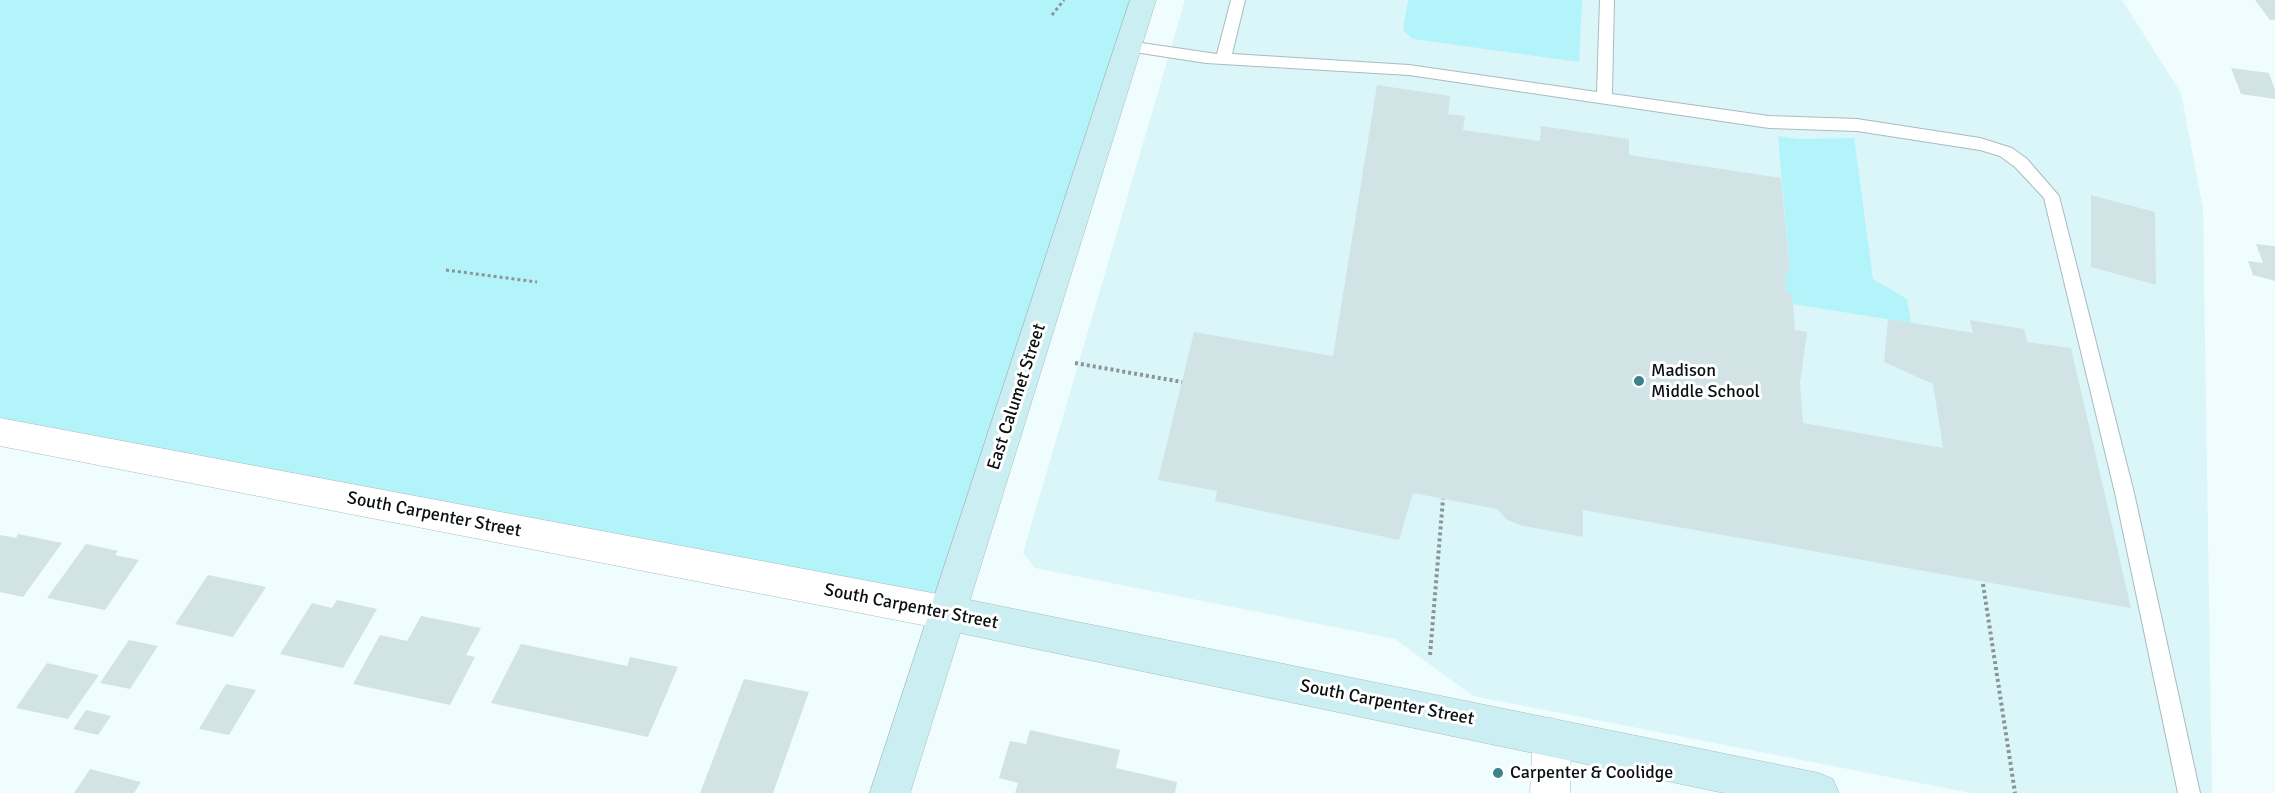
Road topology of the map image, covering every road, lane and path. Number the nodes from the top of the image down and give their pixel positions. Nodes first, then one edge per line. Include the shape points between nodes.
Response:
1 (1064, 0) edge
2 (1143, 0) edge
3 (1238, 0) edge
4 (1607, 0) edge
5 (1052, 15) dead end
6 (1128, 46) junction
7 (1223, 59) junction
8 (1604, 98) junction
9 (446, 270) dead end
10 (537, 282) dead end
11 (1075, 363) dead end
12 (1182, 382) dead end
13 (0, 432) edge
14 (1443, 499) dead end
15 (1983, 584) dead end
16 (948, 613) junction
17 (1430, 656) dead end
18 (1552, 736) junction
19 (890, 793) edge
20 (1550, 793) edge
21 (1819, 793) edge
22 (2015, 793) edge
23 (2189, 793) edge

1 - 5 path
2 - 6 main road, East Calumet Street
3 - 7 lane
4 - 8 lane
6 - 7 lane
6 - 16 main road, East Calumet Street
7 - 8 lane via 1381,67
8 - 23 lane via 1768,122 1857,125 1980,144 2006,152 2037,178 2051,196 2116,449
9 - 10 path
11 - 12 path
13 - 16 street, South Carpenter Street
14 - 17 path
15 - 22 path
16 - 18 main road, South Carpenter Street
16 - 19 main road, East Calumet Street
18 - 20 street
18 - 21 main road, South Carpenter Street

